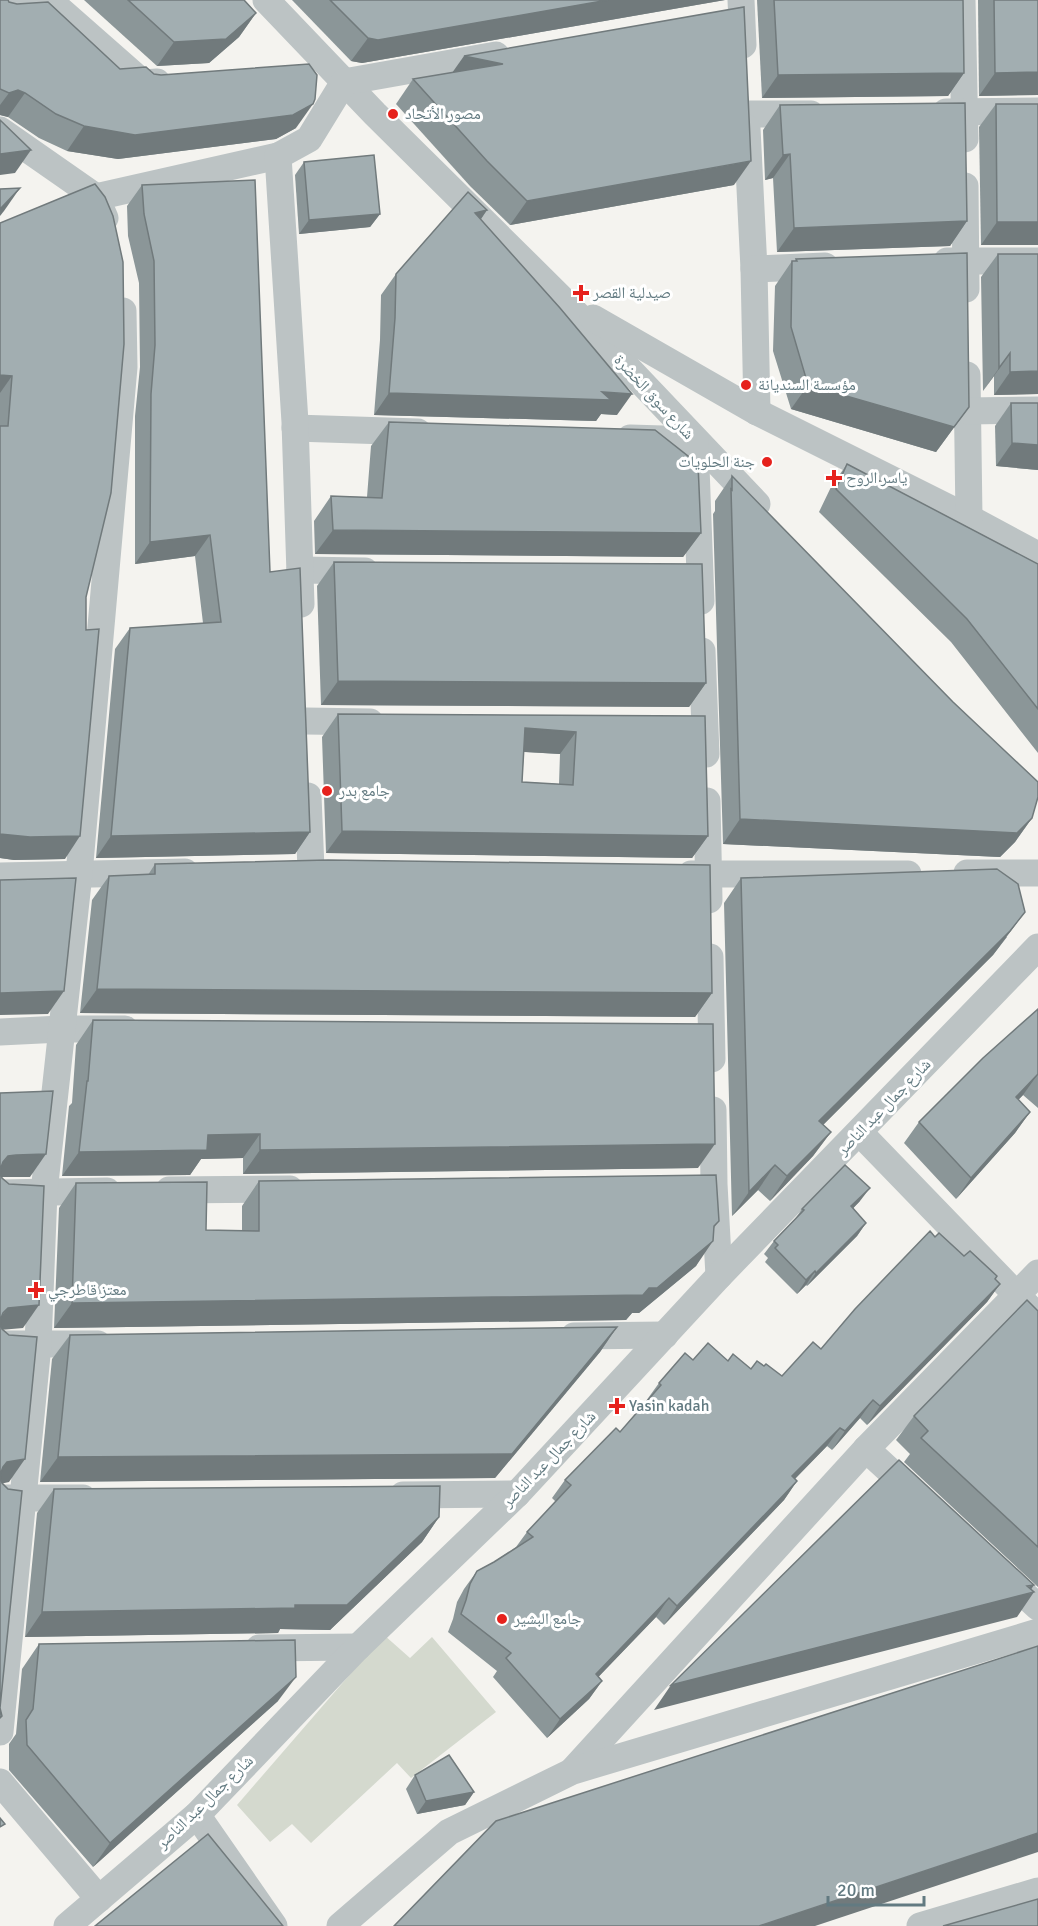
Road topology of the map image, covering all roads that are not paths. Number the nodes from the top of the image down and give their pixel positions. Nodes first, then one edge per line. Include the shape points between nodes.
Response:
1 (266, 0) edge
2 (962, 0) edge
3 (734, 10) edge
4 (0, 12) edge
5 (520, 51) edge
6 (297, 72) edge
7 (338, 76) junction
8 (178, 80) edge
9 (745, 92) junction
10 (1038, 111) edge
11 (918, 112) edge
12 (964, 112) junction
13 (838, 113) edge
14 (0, 130) edge
15 (278, 156) junction
16 (96, 197) junction
17 (114, 244) edge
18 (966, 261) junction
19 (1038, 261) edge
20 (919, 262) edge
21 (848, 265) edge
22 (754, 269) junction
23 (123, 283) edge
24 (568, 304) junction
25 (966, 318) edge
26 (966, 353) edge
27 (1038, 410) edge
28 (967, 411) junction
29 (757, 412) junction
30 (295, 428) junction
31 (448, 433) edge
32 (601, 437) edge
33 (695, 440) junction
34 (969, 518) junction
35 (777, 525) edge
36 (1038, 555) edge
37 (300, 570) junction
38 (394, 571) edge
39 (302, 628) edge
40 (399, 722) edge
41 (311, 870) edge
42 (207, 872) edge
43 (1038, 873) edge
44 (79, 874) junction
45 (662, 874) edge
46 (708, 874) junction
47 (0, 876) edge
48 (1038, 947) edge
49 (61, 1029) junction
50 (144, 1029) edge
51 (0, 1032) edge
52 (860, 1133) junction
53 (319, 1189) edge
54 (44, 1192) junction
55 (0, 1193) edge
56 (1038, 1273) edge
57 (719, 1276) junction
58 (1017, 1296) junction
59 (1038, 1317) edge
60 (665, 1335) junction
61 (547, 1337) edge
62 (121, 1343) edge
63 (0, 1344) edge
64 (38, 1344) junction
65 (866, 1449) junction
66 (517, 1494) junction
67 (375, 1496) edge
68 (104, 1498) edge
69 (11, 1499) edge
70 (935, 1512) edge
71 (986, 1560) edge
72 (1038, 1607) edge
73 (1038, 1632) edge
74 (358, 1647) junction
75 (230, 1649) edge
76 (0, 1732) edge
77 (573, 1771) junction
78 (0, 1782) edge
79 (197, 1815) junction
80 (1038, 1891) edge
81 (99, 1899) junction
82 (67, 1926) edge
83 (274, 1926) edge
84 (340, 1926) edge
85 (920, 1926) edge

1 - 7 street, شارع سوق الخضرة
2 - 12 street
3 - 9 street
4 - 8 street via 58,9 143,83
5 - 7 street
6 - 7 street
7 - 15 street via 309,139
7 - 24 street, شارع سوق الخضرة
9 - 13 street
9 - 22 street
10 - 12 street
11 - 12 street
12 - 18 street
14 - 16 street
15 - 16 street
15 - 30 street
16 - 17 street
18 - 19 street
18 - 20 street
18 - 25 street
21 - 22 street
22 - 29 street
23 - 44 street via 124,368
24 - 29 street
24 - 33 street, شارع سوق الخضرة
26 - 28 street
27 - 28 street
28 - 34 street
29 - 34 street
30 - 31 street
30 - 37 street
32 - 33 street
33 - 35 street, شارع سوق الخضرة
33 - 46 street via 688,573 693,723
34 - 36 street
37 - 38 street
37 - 39 street
40 - 41 street via 306,733
42 - 44 street
43 - 46 street
44 - 47 street
44 - 49 street
45 - 46 street
46 - 57 street via 710,926 700,1033 702,1184
48 - 52 street, شارع جمال عبد الناصر
49 - 50 street
49 - 51 street
49 - 54 street
52 - 57 street, شارع جمال عبد الناصر
52 - 58 street
53 - 54 street
54 - 55 street
54 - 64 street
56 - 58 street
57 - 60 street, شارع جمال عبد الناصر
58 - 59 street
58 - 65 street
60 - 61 street
60 - 66 street, شارع جمال عبد الناصر
62 - 64 street
63 - 64 street
64 - 69 street
65 - 70 street
65 - 77 street
66 - 67 street
66 - 74 street, شارع جمال عبد الناصر
68 - 69 street
69 - 76 street via 20,1653
71 - 72 street
73 - 77 street
74 - 75 street
74 - 79 street, شارع جمال عبد الناصر
77 - 84 street via 449,1832
78 - 81 street
79 - 81 street, شارع جمال عبد الناصر
79 - 83 street
80 - 85 street
81 - 82 street, شارع جمال عبد الناصر

